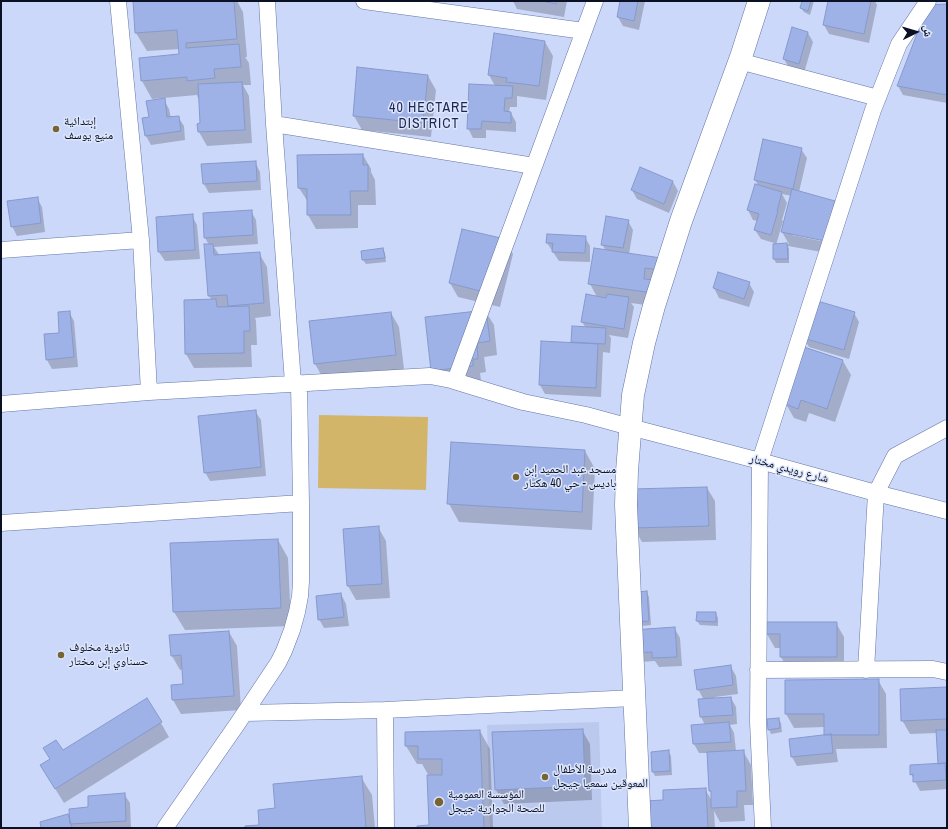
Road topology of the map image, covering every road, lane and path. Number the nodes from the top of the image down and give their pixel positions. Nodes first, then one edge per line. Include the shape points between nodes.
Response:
1 (118, 1) edge
2 (267, 1) edge
3 (364, 1) edge
4 (595, 1) edge
5 (759, 1) edge
6 (928, 1) edge
7 (584, 31) junction
8 (739, 61) junction
9 (878, 98) junction
10 (274, 124) junction
11 (534, 166) junction
12 (141, 240) junction
13 (1, 250) edge
14 (455, 381) junction
15 (296, 383) junction
16 (149, 392) junction
17 (1, 404) edge
18 (630, 427) junction
19 (947, 428) edge
20 (760, 461) junction
21 (876, 493) junction
22 (301, 503) junction
23 (947, 511) edge
24 (1, 523) edge
25 (758, 670) junction
26 (866, 670) junction
27 (947, 672) edge
28 (634, 698) junction
29 (385, 710) junction
30 (245, 713) junction
31 (165, 828) edge
32 (386, 828) edge
33 (640, 828) edge
34 (763, 828) edge

1 - 12 street
2 - 10 street
3 - 7 street
4 - 7 street
5 - 8 main road
6 - 9 street via 899,44
7 - 11 street
8 - 9 street
8 - 18 main road via 681,221 654,306 638,368
9 - 20 street
10 - 11 street
10 - 15 street
11 - 14 street
12 - 13 street
12 - 16 street
14 - 15 street, شارع رويدي مختار via 430,376
14 - 18 street, شارع رويدي مختار via 523,402
15 - 16 street, شارع رويدي مختار
15 - 22 street
16 - 17 street, شارع رويدي مختار
18 - 20 street, شارع رويدي مختار
18 - 28 main road via 626,505
19 - 21 street via 895,456
20 - 21 street, شارع رويدي مختار
20 - 25 street
21 - 23 street, شارع رويدي مختار
21 - 26 street
22 - 24 street
22 - 30 street via 301,582 292,630 278,662
25 - 26 street
25 - 34 street
26 - 27 street via 933,669
28 - 29 street
28 - 33 main road
29 - 30 street
29 - 32 street
30 - 31 street

